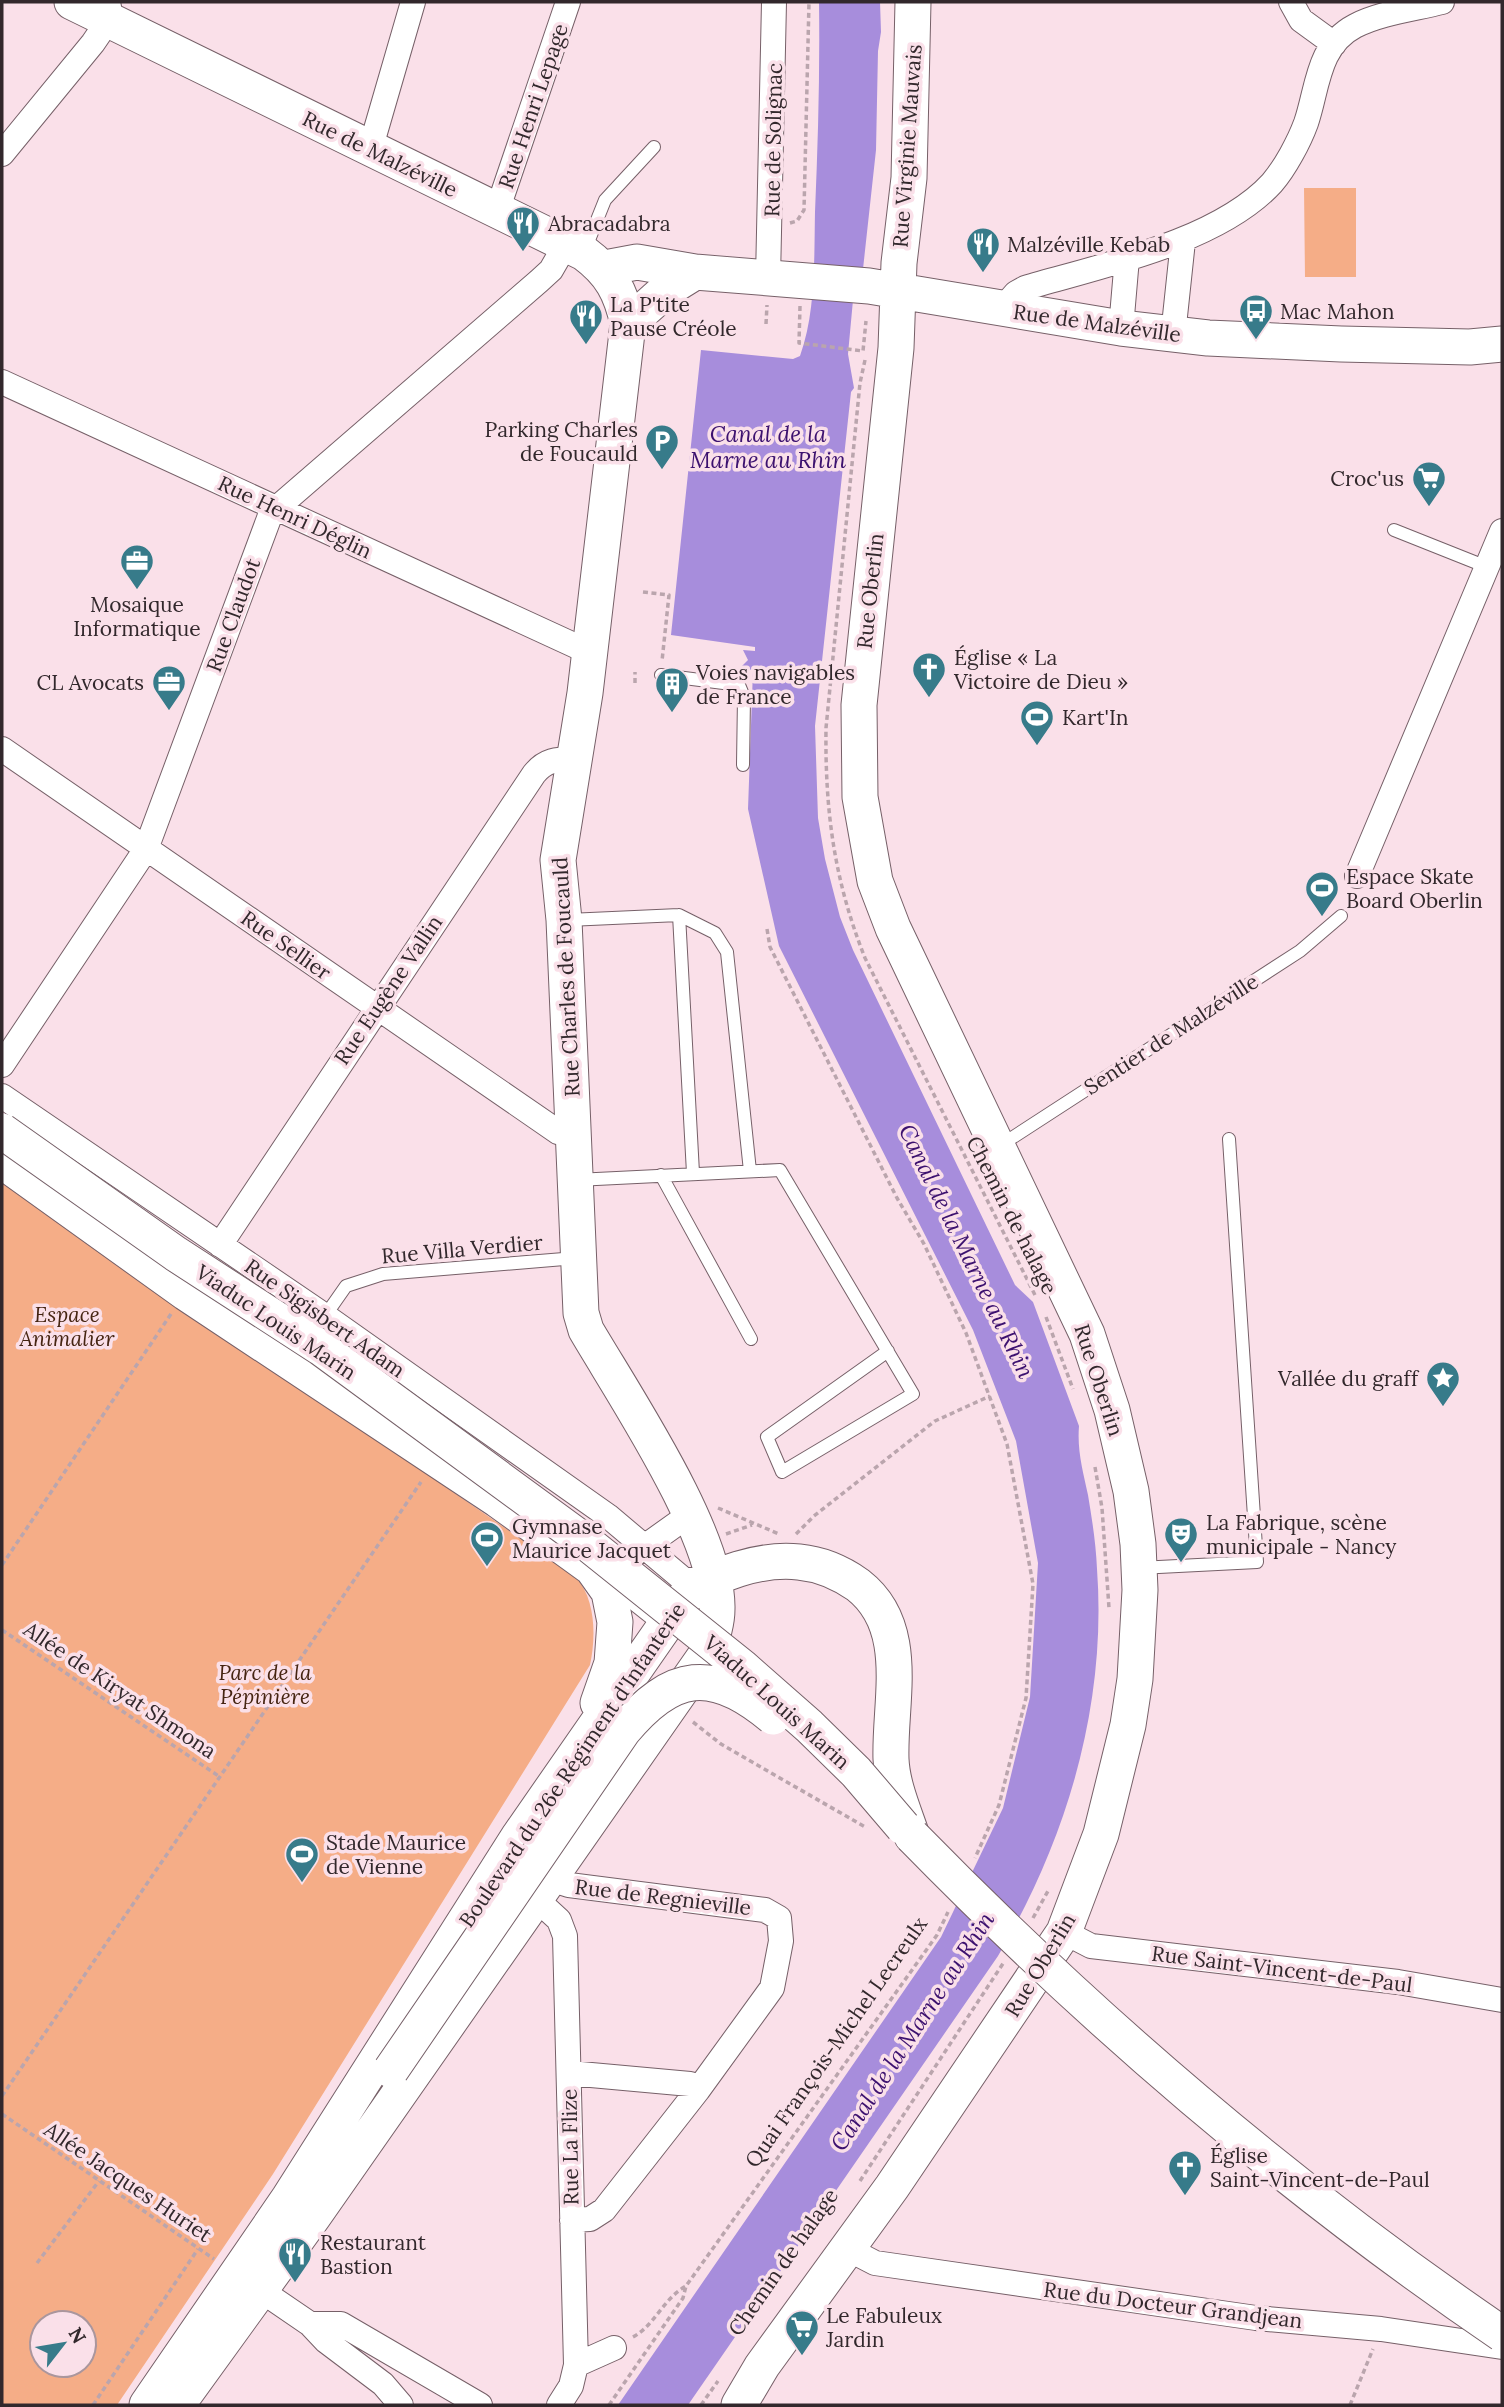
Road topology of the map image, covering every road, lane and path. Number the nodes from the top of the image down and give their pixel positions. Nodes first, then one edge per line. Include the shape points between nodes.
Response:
1 (72, 2) edge
2 (413, 2) edge
3 (568, 2) edge
4 (774, 2) edge
5 (809, 2) edge
6 (913, 2) edge
7 (1292, 2) edge
8 (1442, 2) edge
9 (109, 10) edge
10 (1334, 44) junction
11 (654, 147) dead end
12 (370, 150) junction
13 (2, 154) edge
14 (497, 211) junction
15 (772, 225) junction
16 (1183, 242) junction
17 (585, 255) junction
18 (1127, 258) junction
19 (695, 272) junction
20 (768, 278) junction
21 (898, 290) junction
22 (1002, 309) junction
23 (802, 319) dead end
24 (628, 324) junction
25 (1121, 328) junction
26 (1173, 335) junction
27 (1502, 344) edge
28 (2, 382) edge
29 (276, 508) junction
30 (1394, 530) dead end
31 (1502, 531) edge
32 (1487, 568) junction
33 (643, 592) dead end
34 (589, 652) junction
35 (635, 672) dead end
36 (661, 675) joint
37 (635, 683) dead end
38 (2, 749) edge
39 (574, 759) junction
40 (743, 765) dead end
41 (146, 849) junction
42 (1357, 876) dead end
43 (679, 915) junction
44 (1340, 916) dead end
45 (564, 920) junction
46 (767, 929) dead end
47 (376, 1007) junction
48 (2, 1065) edge
49 (2, 1096) edge
50 (2, 1131) edge
51 (574, 1137) junction
52 (1229, 1139) dead end
53 (997, 1147) junction
54 (2, 1161) edge
55 (750, 1171) junction
56 (693, 1173) junction
57 (661, 1175) junction
58 (576, 1180) junction
59 (220, 1245) junction
60 (578, 1258) junction
61 (174, 1309) dead end
62 (325, 1316) junction
63 (751, 1339) dead end
64 (888, 1352) junction
65 (990, 1396) junction
66 (1076, 1396) dead end
67 (1093, 1459) dead end
68 (423, 1479) dead end
69 (689, 1515) junction
70 (784, 1535) dead end
71 (720, 1536) dead end
72 (794, 1539) dead end
73 (644, 1547) junction
74 (2, 1565) edge
75 (1139, 1568) junction
76 (601, 1578) junction
77 (713, 1580) junction
78 (1109, 1612) dead end
79 (2, 1630) edge
80 (669, 1631) junction
81 (669, 1704) junction
82 (584, 1743) junction
83 (220, 1777) junction
84 (897, 1832) junction
85 (970, 1868) dead end
86 (1051, 1882) dead end
87 (540, 1887) junction
88 (953, 1902) dead end
89 (1029, 1924) dead end
90 (1064, 1932) junction
91 (1005, 1960) dead end
92 (1502, 2000) edge
93 (569, 2073) junction
94 (698, 2090) junction
95 (2, 2096) edge
96 (2, 2114) edge
97 (99, 2181) junction
98 (853, 2191) dead end
99 (313, 2217) junction
100 (572, 2220) junction
101 (198, 2249) junction
102 (848, 2249) junction
103 (37, 2263) dead end
104 (248, 2282) junction
105 (686, 2286) junction
106 (310, 2323) junction
107 (1381, 2329) junction
108 (1502, 2334) edge
109 (1502, 2347) edge
110 (614, 2348) joint
111 (576, 2365) junction
112 (730, 2391) edge
113 (184, 2403) edge
114 (93, 2405) edge
115 (147, 2405) edge
116 (401, 2405) edge
117 (480, 2405) edge
118 (559, 2405) edge
119 (609, 2405) edge
120 (701, 2405) edge
121 (1350, 2405) edge

1 - 9 main road, Rue de Malzéville
2 - 12 street
3 - 14 street, Rue Henri Lepage
4 - 15 street, Rue de Solignac
5 - 15 path via 804,210 797,221
6 - 21 main road, Rue Virginie Mauvais via 909,178
7 - 10 street via 1301,20
8 - 10 street via 1355,26
9 - 12 main road, Rue de Malzéville
9 - 13 street
10 - 16 street via 1320,66 1303,131 1273,182
11 - 17 lane via 605,200
12 - 14 main road, Rue de Malzéville
14 - 17 main road, Rue de Malzéville
15 - 20 street, Rue de Solignac
16 - 18 street
16 - 26 street
17 - 19 main road, Rue de Malzéville
17 - 24 main road, Rue Charles de Foucauld via 617,287
17 - 29 street, Rue Claudot via 551,270
18 - 22 street via 1025,288
18 - 25 street
19 - 20 main road, Rue de Malzéville
19 - 24 main road via 666,290
20 - 21 main road, Rue de Malzéville
21 - 22 main road, Rue de Malzéville
21 - 53 main road, Rue Oberlin via 859,705 860,797 875,881
22 - 25 main road, Rue de Malzéville
23 - 66 path, Chemin de halage via 799,343 859,351 863,351 866,321 869,326 826,728 832,850 850,922 1041,1305
24 - 34 main road, Rue Charles de Foucauld
25 - 26 main road, Rue de Malzéville
26 - 27 main road, Rue de Malzéville via 1341,344
28 - 29 street, Rue Henri Déglin
29 - 34 street, Rue Henri Déglin
29 - 41 street, Rue Claudot
30 - 32 lane
31 - 32 street
32 - 42 street
33 - 36 path via 669,595
34 - 39 main road, Rue Charles de Foucauld
35 - 37 path
36 - 40 lane via 738,685 744,697
38 - 41 street, Rue Sellier
39 - 45 main road, Rue Charles de Foucauld via 558,860
39 - 47 street, Rue Eugène Vallin via 541,765
41 - 47 street, Rue Sellier
41 - 48 street, Rue Claudot
43 - 45 lane
43 - 55 lane via 715,933 727,952
43 - 56 lane
44 - 53 lane, Sentier de Malzéville via 1300,951
45 - 51 main road, Rue Charles de Foucauld
46 - 65 path via 770,947 924,1244
47 - 51 street, Rue Sellier via 558,1132
47 - 59 street, Rue Eugène Vallin
49 - 59 street, Rue Sigisbert Adam
50 - 84 main road, Viaduc Louis Marin, bridge via 197,1269 321,1348 587,1543 809,1726 856,1772
51 - 58 main road, Rue Charles de Foucauld
52 - 75 lane via 1257,1562
53 - 75 main road, Rue Oberlin via 1087,1334 1132,1491
54 - 76 main road via 186,1293 542,1531
55 - 56 lane
55 - 64 lane via 780,1170
56 - 57 lane
57 - 58 lane
57 - 63 lane
58 - 60 main road, Rue Charles de Foucauld
59 - 62 street, Rue Sigisbert Adam
60 - 62 lane, Rue Villa Verdier via 383,1274 346,1286
60 - 69 main road, Rue Charles de Foucauld via 586,1330
61 - 74 path
62 - 73 street, Rue Sigisbert Adam via 608,1516
64 - 64 lane via 913,1394 782,1472 767,1437
65 - 72 path via 935,1421 814,1516
65 - 85 path via 1007,1444 1032,1584 1026,1698 999,1805
67 - 78 path via 1102,1508
68 - 83 path
69 - 73 street
69 - 77 main road, Rue Charles de Foucauld
70 - 71 path via 753,1524
73 - 76 street
73 - 77 street, Rue Sigisbert Adam via 684,1580
75 - 90 main road, Rue Oberlin via 1139,1639 1128,1725 1101,1834
76 - 80 lane
76 - 82 main road via 609,1592 615,1642
77 - 80 main road, Boulevard du 26e Régiment d'Infanterie via 685,1597
77 - 81 main road, Boulevard du 26e Régiment d'Infanterie via 717,1611
77 - 84 main road via 773,1561 790,1561 819,1566 849,1579 878,1605 890,1630 891,1761
79 - 83 path, Allée de Kiryat Shmona
80 - 82 main road, Boulevard du 26e Régiment d'Infanterie
81 - 84 path via 721,1744
81 - 87 main road, Boulevard du 26e Régiment d'Infanterie
82 - 104 main road, Boulevard du 26e Régiment d'Infanterie via 519,1836
83 - 95 path
84 - 99 main road, bridge via 757,1703 703,1682 673,1686 648,1703 622,1731 391,2070 325,2175
84 - 108 main road, Viaduc Louis Marin, bridge via 1174,2085 1342,2220
86 - 89 path
87 - 93 street, Rue La Flize via 565,1930
87 - 94 street, Rue de Regnieville via 562,1884 765,1910 779,1918 781,1941 772,1988
87 - 99 main road, Boulevard du 26e Régiment d'Infanterie
88 - 105 path, Quai François-Michel Lecreulx via 937,1935
90 - 92 street, Rue Saint-Vincent-de-Paul via 1091,1946 1398,1982
90 - 102 main road, Rue Oberlin
91 - 98 path, Chemin de halage
93 - 94 street via 691,2084
93 - 100 street, Rue La Flize
94 - 100 street via 604,2210 590,2220
96 - 97 path, Allée Jacques Huriet
97 - 101 path, Allée Jacques Huriet
97 - 103 path
99 - 104 main road, Boulevard du 26e Régiment d'Infanterie
100 - 111 street, Rue La Flize
101 - 104 path, Allée Jacques Huriet
101 - 114 path
102 - 107 street, Rue du Docteur Grandjean via 875,2263 1256,2318
102 - 112 main road, Rue Oberlin via 775,2347
104 - 106 street
104 - 113 main road, Boulevard du 26e Régiment d'Infanterie
104 - 115 main road, Boulevard du 26e Régiment d'Infanterie
105 - 110 path via 668,2299 643,2332
105 - 119 path, Quai François-Michel Lecreulx via 683,2298
106 - 116 street via 326,2341 383,2384
106 - 117 street via 341,2324
107 - 109 street, Rue du Docteur Grandjean
107 - 121 path
110 - 111 street
111 - 118 street, Rue La Flize via 571,2386
112 - 120 path

